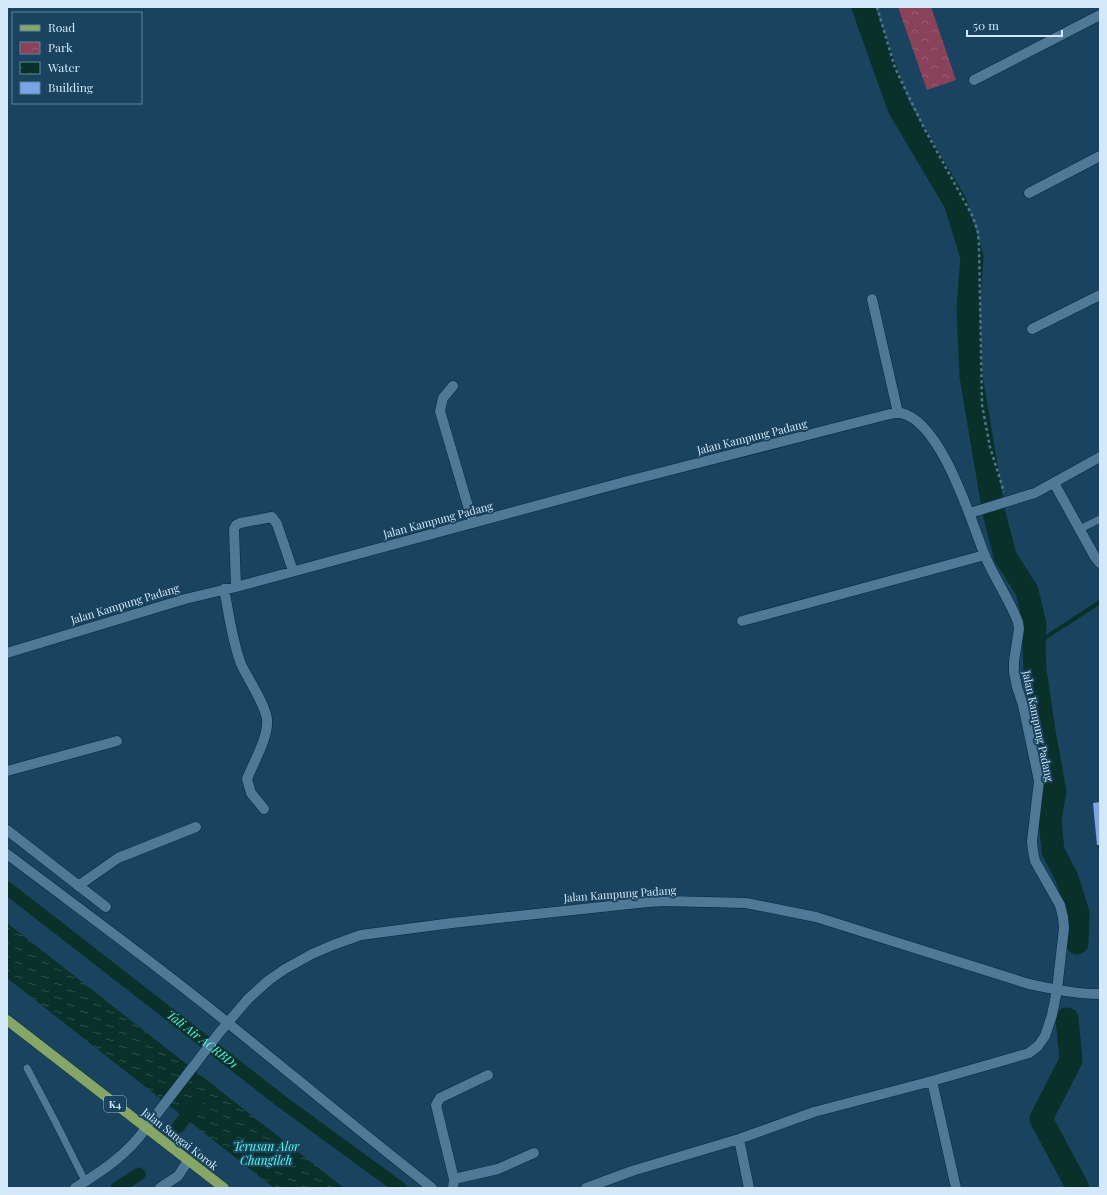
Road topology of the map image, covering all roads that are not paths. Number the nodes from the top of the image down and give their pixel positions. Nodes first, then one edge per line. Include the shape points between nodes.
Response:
1 (1100, 15) edge
2 (974, 80) dead end
3 (1100, 156) edge
4 (1029, 193) dead end
5 (1100, 295) edge
6 (872, 299) dead end
7 (1032, 328) dead end
8 (453, 386) dead end
9 (898, 413) junction
10 (1100, 458) edge
11 (1054, 483) junction
12 (974, 512) junction
13 (1100, 519) edge
14 (473, 523) junction
15 (1080, 529) junction
16 (985, 555) junction
17 (1100, 563) edge
18 (293, 571) junction
19 (236, 587) junction
20 (224, 589) junction
21 (742, 621) dead end
22 (7, 653) edge
23 (117, 742) dead end
24 (7, 771) edge
25 (264, 809) dead end
26 (196, 827) dead end
27 (7, 830) edge
28 (7, 854) edge
29 (78, 886) junction
30 (106, 907) dead end
31 (1057, 990) junction
32 (1100, 994) edge
33 (7, 1020) edge
34 (223, 1028) junction
35 (27, 1068) dead end
36 (488, 1075) dead end
37 (932, 1081) junction
38 (146, 1128) junction
39 (739, 1139) junction
40 (534, 1153) dead end
41 (188, 1161) junction
42 (85, 1181) junction
43 (454, 1183) edge
44 (75, 1188) edge
45 (160, 1188) edge
46 (224, 1188) edge
47 (432, 1188) edge
48 (586, 1188) edge
49 (749, 1188) edge
50 (956, 1188) edge

1 - 2 street
3 - 4 street
5 - 7 street
6 - 9 street
8 - 14 street via 444,398 440,410
9 - 12 street, Jalan Kampung Padang via 913,418 939,447
9 - 14 street, Jalan Kampung Padang
10 - 11 street
11 - 12 street via 1035,493
11 - 15 street
12 - 16 street, Jalan Kampung Padang
13 - 15 lane
14 - 18 street, Jalan Kampung Padang
15 - 17 street
16 - 21 street
16 - 31 street, Jalan Kampung Padang via 1018,622 1014,672 1039,781 1033,851 1060,905 1063,917
18 - 19 street, Jalan Kampung Padang
18 - 19 street via 277,524 272,517 240,523 234,529
19 - 20 street, Jalan Kampung Padang
20 - 22 street, Jalan Kampung Padang via 185,598
20 - 25 street via 238,654 267,720 262,744 246,779 251,793
23 - 24 street
26 - 29 street via 118,858
27 - 29 street
28 - 34 street via 99,923
29 - 30 street
31 - 32 street, Jalan Kampung Padang
31 - 34 street, Jalan Kampung Padang via 1029,984 816,917 746,903 666,901 361,935 319,951 268,980
31 - 37 street via 1045,1036 1029,1053
33 - 38 main road, Jalan Sungai Korok / K4
34 - 38 street, Jalan Kampung Padang
34 - 47 street
35 - 42 lane
36 - 43 street via 440,1098 436,1105
37 - 39 street via 814,1112
37 - 50 street
38 - 41 main road, Jalan Sungai Korok / K4
38 - 42 street, Jalan Kampung Padang via 136,1142 108,1167
39 - 48 street
39 - 49 street
40 - 43 street via 498,1169
41 - 45 street via 178,1176
41 - 46 main road, Jalan Sungai Korok / K4
42 - 44 street, Jalan Kampung Padang

